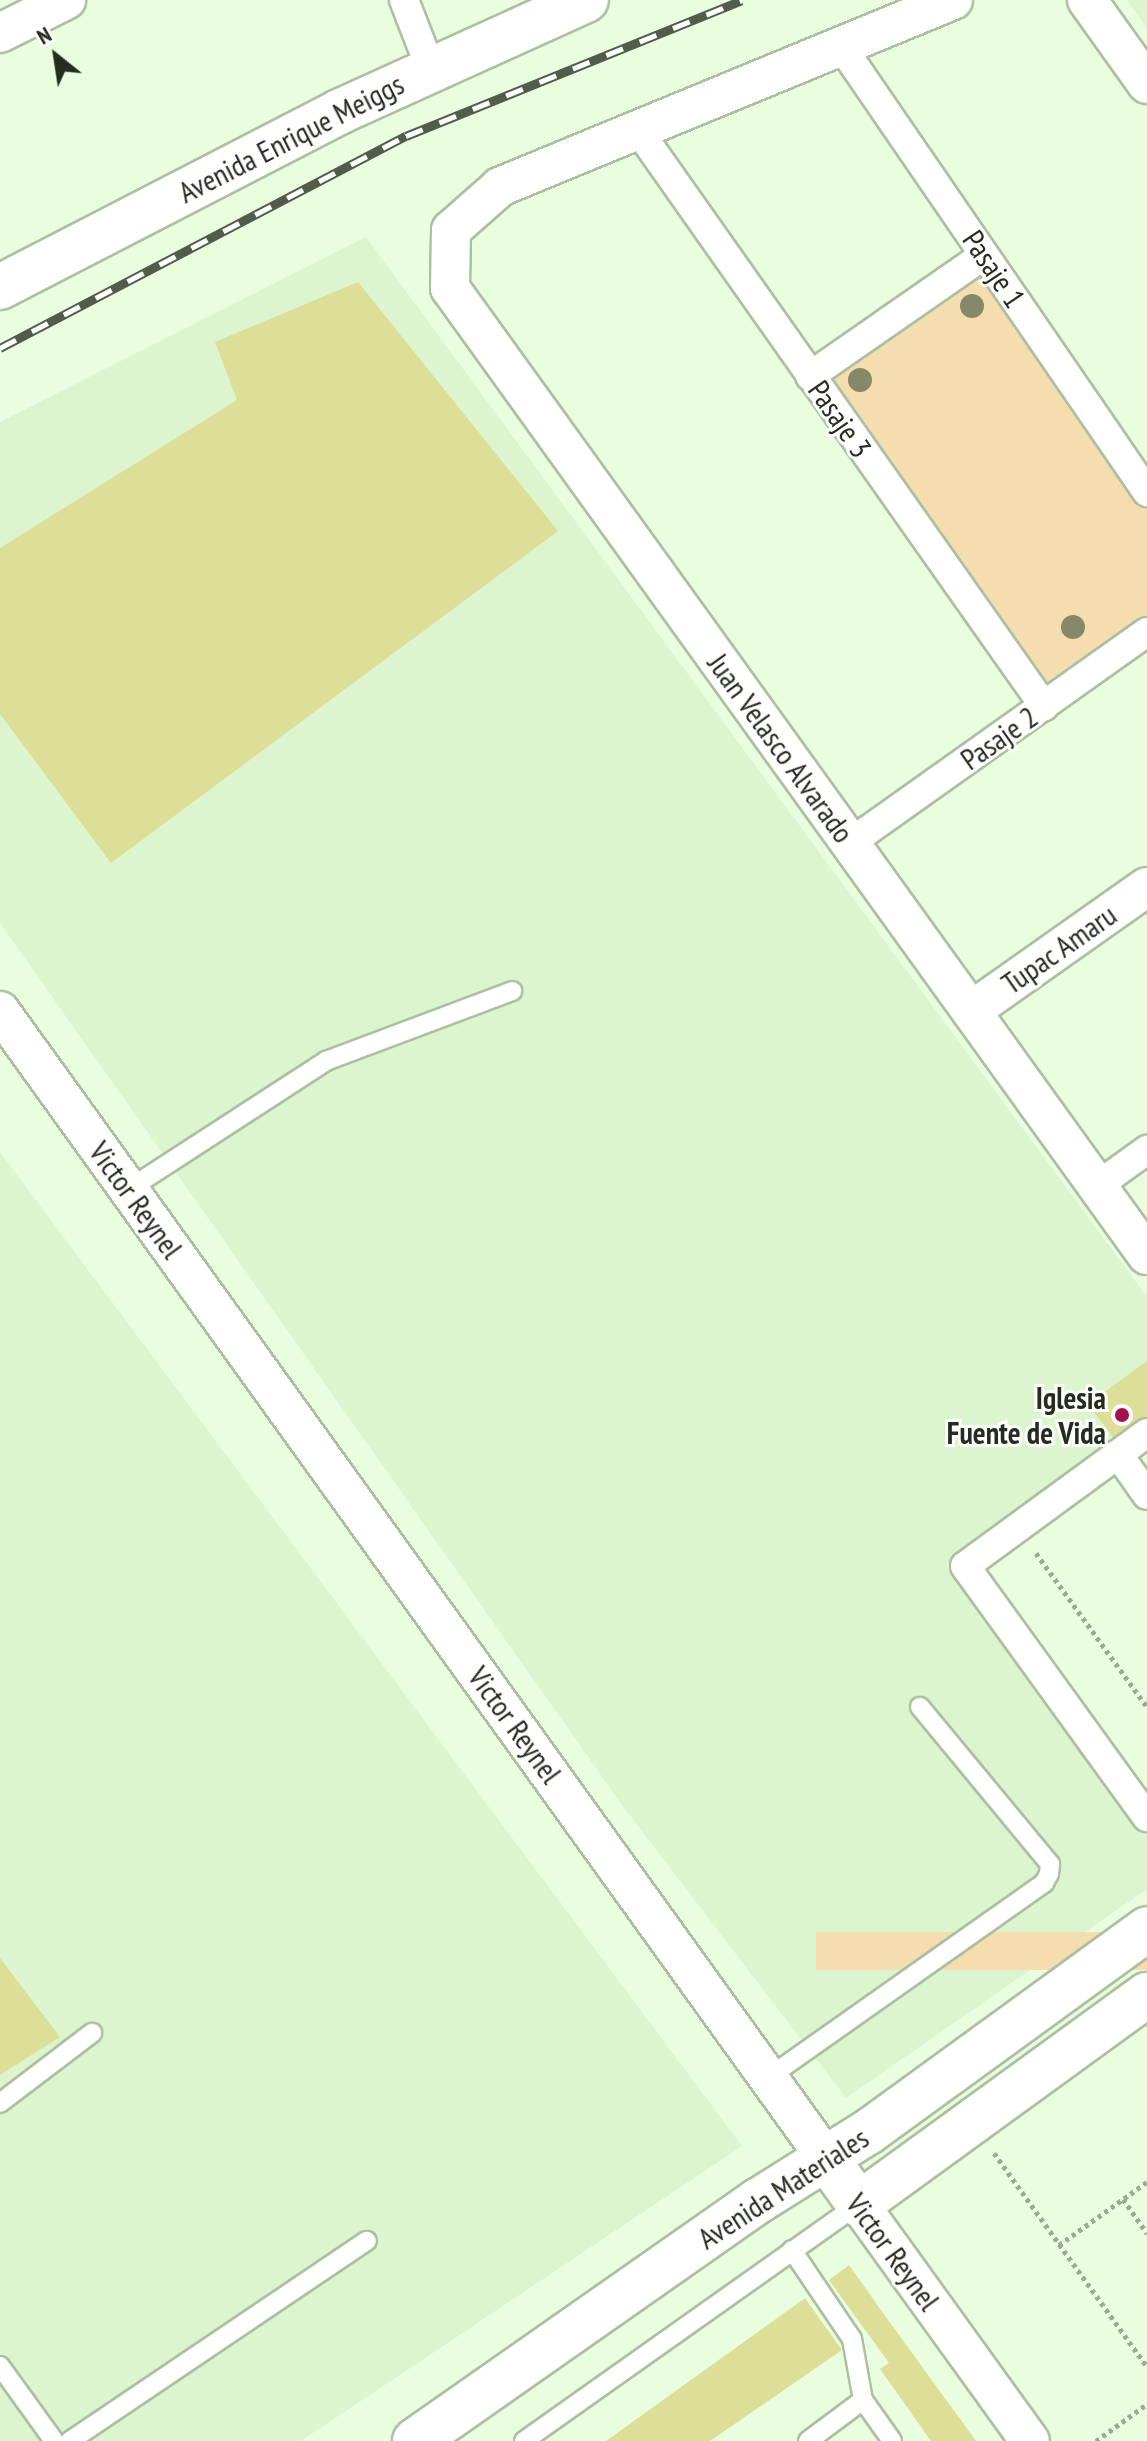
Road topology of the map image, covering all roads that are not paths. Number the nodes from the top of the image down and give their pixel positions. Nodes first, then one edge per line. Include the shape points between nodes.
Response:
1 (66, 0) edge
2 (404, 0) edge
3 (586, 0) edge
4 (953, 0) edge
5 (1087, 0) edge
6 (0, 33) edge
7 (841, 46) junction
8 (430, 67) junction
9 (1147, 84) edge
10 (638, 130) junction
11 (984, 255) junction
12 (0, 287) edge
13 (810, 376) junction
14 (1147, 492) edge
15 (1147, 632) edge
16 (1044, 706) junction
17 (850, 843) junction
18 (1147, 887) edge
19 (512, 991) dead end
20 (0, 1011) edge
21 (971, 1011) junction
22 (1147, 1150) edge
23 (1097, 1186) junction
24 (129, 1189) junction
25 (1147, 1255) edge
26 (1147, 1433) edge
27 (1118, 1454) junction
28 (1147, 1495) edge
29 (920, 1707) dead end
30 (1147, 1817) edge
31 (1147, 1929) edge
32 (1147, 1995) edge
33 (92, 2033) dead end
34 (769, 2077) junction
35 (0, 2103) edge
36 (826, 2158) junction
37 (859, 2204) junction
38 (367, 2241) dead end
39 (792, 2250) junction
40 (0, 2366) edge
41 (863, 2400) junction
42 (54, 2441) edge
43 (70, 2441) edge
44 (415, 2441) edge
45 (524, 2441) edge
46 (808, 2441) edge
47 (892, 2441) edge
48 (1030, 2441) edge

1 - 6 street
2 - 8 street
3 - 8 street, Avenida Enrique Meiggs
4 - 7 street
5 - 9 street
7 - 10 street
7 - 11 street, Pasaje 1
8 - 12 street, Avenida Enrique Meiggs
10 - 13 street, Pasaje 3
10 - 17 street, Juan Velasco Alvarado via 500,187 451,230 450,288
11 - 13 street
11 - 14 street, Pasaje 1
13 - 16 street, Pasaje 3
15 - 16 street, Pasaje 2
16 - 17 street, Pasaje 2
17 - 21 street, Juan Velasco Alvarado
18 - 21 street, Tupac Amaru
19 - 24 lane via 326,1061
20 - 24 street, Victor Reynel
21 - 23 street, Juan Velasco Alvarado
22 - 23 street
23 - 25 street, Juan Velasco Alvarado
24 - 34 street, Victor Reynel
26 - 27 street
27 - 28 street
27 - 30 street via 965,1566
29 - 34 lane via 1050,1864 1049,1874 1044,1883
31 - 36 street, Avenida Materiales
32 - 37 street, Avenida Materiales
33 - 35 lane
34 - 36 street, Victor Reynel
36 - 37 street, Victor Reynel
36 - 44 street, Avenida Materiales
37 - 39 lane
37 - 48 street, Victor Reynel
38 - 43 lane
39 - 41 lane via 852,2339
39 - 45 lane
40 - 42 lane
41 - 46 lane
41 - 47 lane

